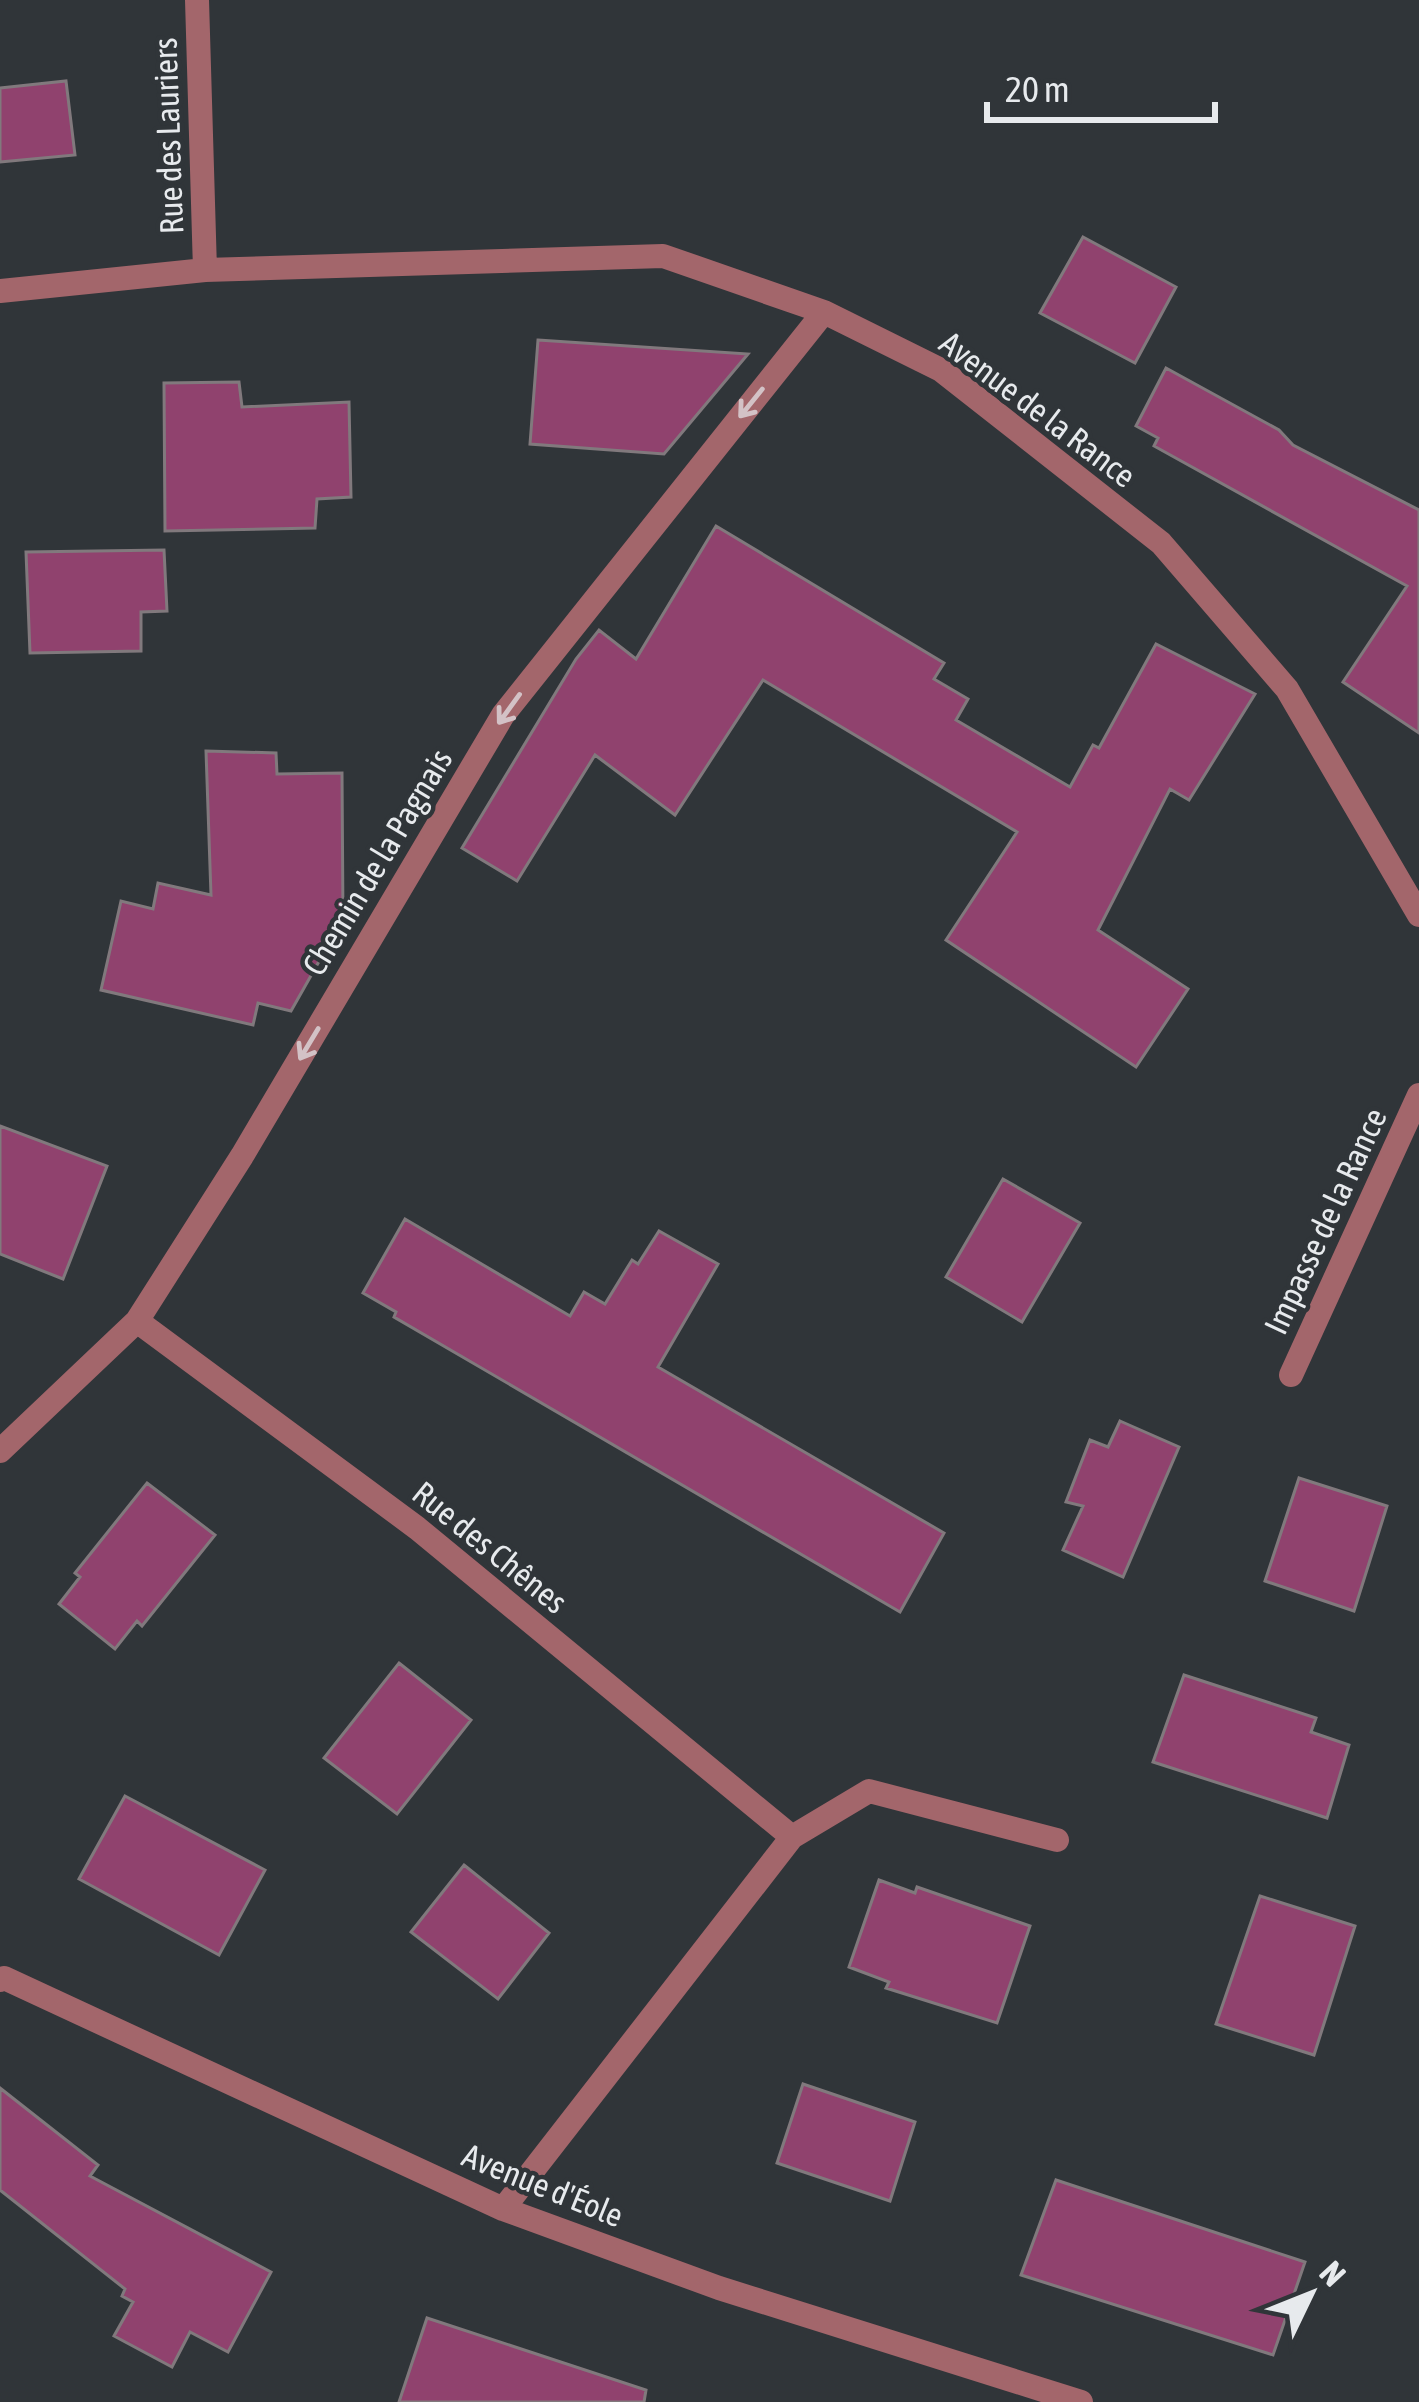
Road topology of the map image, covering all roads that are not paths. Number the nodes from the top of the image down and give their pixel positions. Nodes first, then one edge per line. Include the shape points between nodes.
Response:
1 (197, 0) edge
2 (205, 270) junction
3 (0, 291) edge
4 (824, 312) junction
5 (1419, 915) edge
6 (1419, 1094) edge
7 (137, 1321) junction
8 (1291, 1375) dead end
9 (0, 1451) edge
10 (792, 1837) junction
11 (1057, 1840) dead end
12 (0, 1980) edge
13 (503, 2209) junction
14 (1081, 2402) edge

1 - 2 street, Rue des Lauriers
2 - 3 street, Avenue de la Rance
2 - 4 street, Avenue de la Rance via 662,256
4 - 5 street, Avenue de la Rance via 941,370 1161,543 1287,689
4 -> 7 street, Chemin de la Pagnais via 503,715
6 - 8 street, Impasse de la Rance
7 - 9 street, Chemin de la Pagnais
7 - 10 street, Rue des Chênes via 417,1528
10 - 11 street via 868,1791
10 - 13 street
12 - 13 street, Avenue d'Éole
13 - 14 street, Avenue d'Éole via 719,2288

